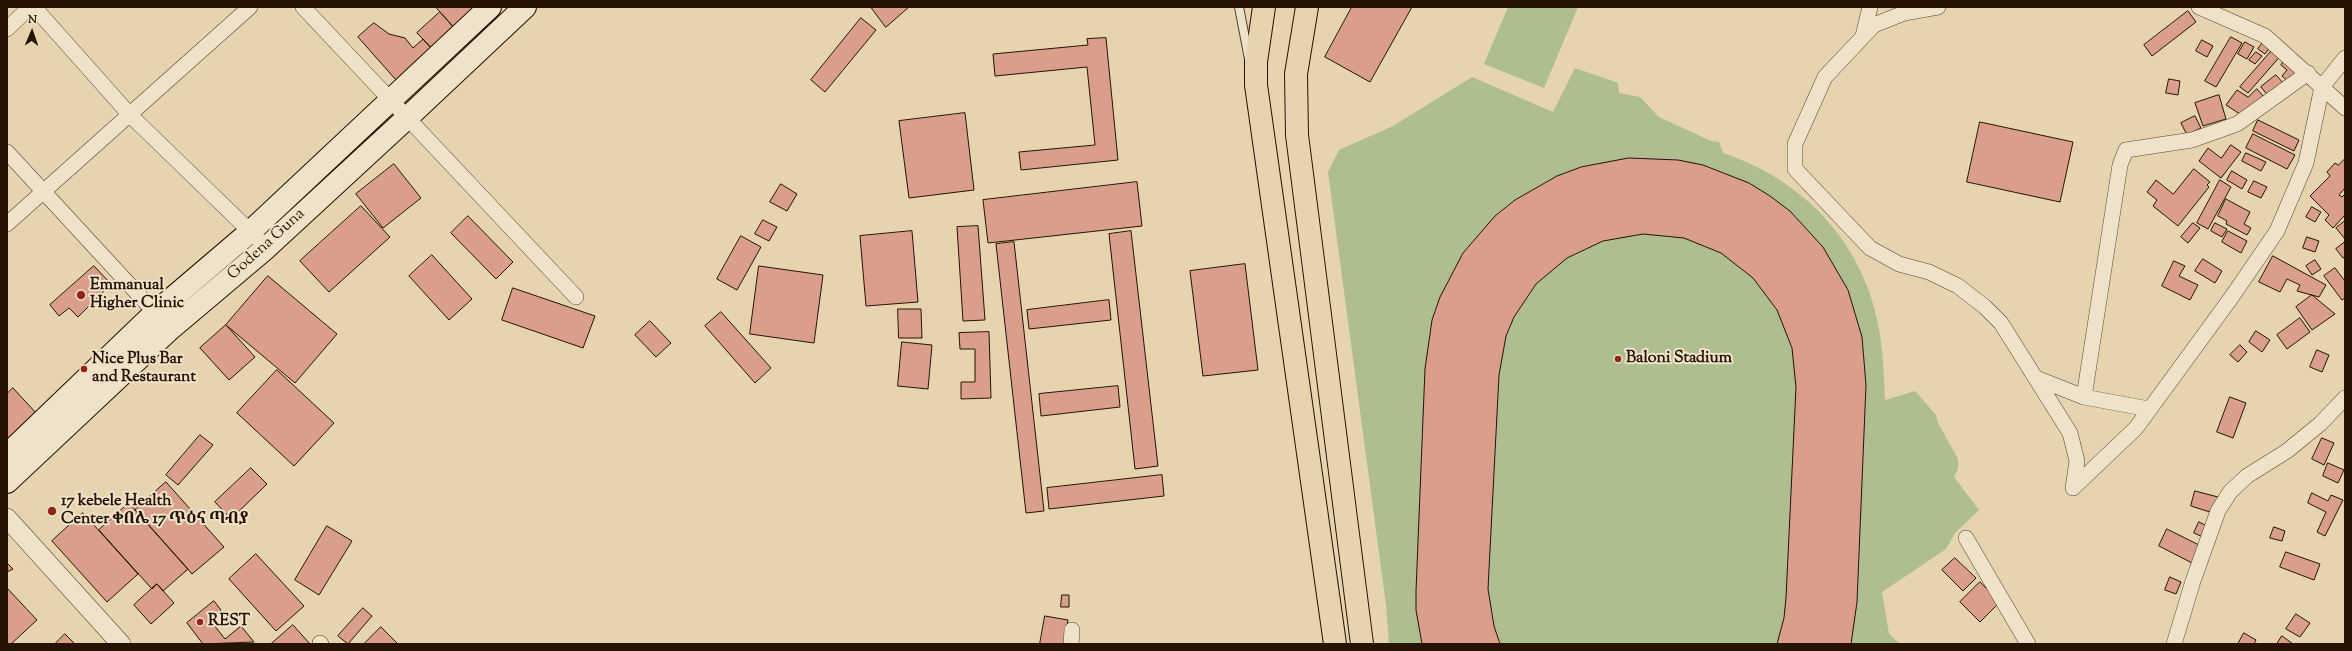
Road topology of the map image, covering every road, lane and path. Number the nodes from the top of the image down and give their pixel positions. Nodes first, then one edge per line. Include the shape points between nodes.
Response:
1 (30, 7) edge
2 (34, 7) edge
3 (250, 7) edge
4 (303, 7) edge
5 (490, 7) edge
6 (525, 7) edge
7 (1240, 7) edge
8 (1264, 7) edge
9 (1307, 7) edge
10 (1870, 7) edge
11 (1938, 7) edge
12 (2199, 7) edge
13 (7, 29) edge
14 (1863, 36) junction
15 (2345, 58) edge
16 (2308, 73) junction
17 (1256, 85) junction
18 (2322, 87) junction
19 (390, 100) junction
20 (2345, 108) edge
21 (130, 115) junction
22 (407, 118) junction
23 (7, 152) edge
24 (43, 192) junction
25 (7, 224) edge
26 (250, 232) junction
27 (266, 248) junction
28 (576, 297) dead end
29 (155, 313) junction
30 (170, 329) junction
31 (2036, 378) junction
32 (2084, 397) junction
33 (2345, 398) edge
34 (2149, 409) junction
35 (7, 455) edge
36 (7, 482) edge
37 (7, 518) edge
38 (1966, 538) dead end
39 (122, 644) edge
40 (1335, 644) edge
41 (1362, 644) edge
42 (2028, 644) edge
43 (2174, 644) edge

1 - 13 street
2 - 21 street
3 - 21 street
4 - 19 street
5 - 19 main road, Godena Guna
6 - 22 main road, Godena Guna
7 - 17 lane
8 - 17 main road via 1256,62
9 - 41 main road via 1296,74 1297,135
10 - 14 street
11 - 14 street via 1904,13 1874,25
12 - 16 street via 2265,36
14 - 31 street via 1825,77 1795,144 1796,169 1870,248 1899,264 1929,272 1958,286 1985,307 2001,324
15 - 18 street
16 - 18 street
16 - 32 street via 2238,124 2192,140 2126,150 2120,165
17 - 40 main road
18 - 20 street
18 - 34 street via 2306,163 2277,231
19 - 22 street
19 - 26 main road, Godena Guna
21 - 24 street
21 - 26 street
22 - 27 main road, Godena Guna
22 - 28 street
23 - 24 street
24 - 25 street
24 - 29 street
26 - 27 street
26 - 29 main road, Godena Guna
27 - 30 main road, Godena Guna
29 - 30 street
29 - 35 main road, Godena Guna
30 - 36 main road, Godena Guna
31 - 32 street
31 - 34 street via 2070,433 2077,461 2073,488 2136,428
32 - 34 street
33 - 43 street via 2320,424 2287,451 2247,476 2230,492 2218,511 2192,581
37 - 39 street
38 - 42 street

